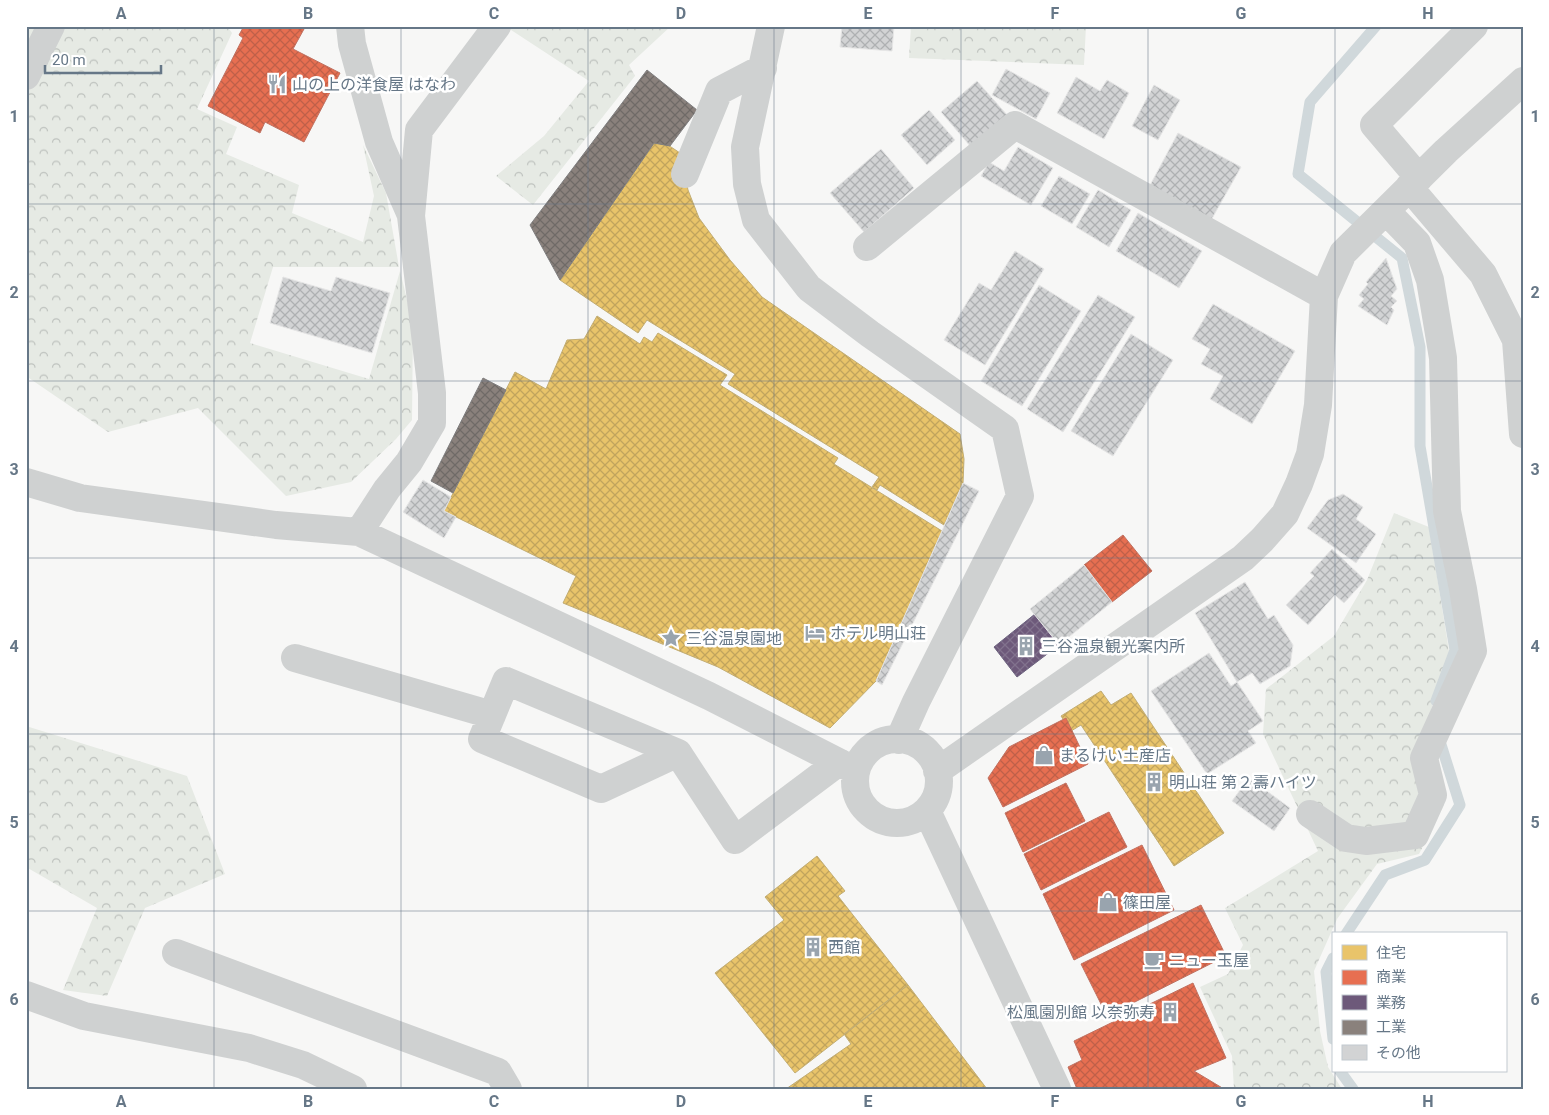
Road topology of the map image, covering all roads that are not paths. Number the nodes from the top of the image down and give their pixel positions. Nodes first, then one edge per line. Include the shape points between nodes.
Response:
1 (51, 26) edge
2 (350, 26) edge
3 (496, 26) edge
4 (771, 26) edge
5 (1474, 26) edge
6 (763, 68) junction
7 (26, 76) edge
8 (1523, 81) edge
9 (685, 174) dead end
10 (1414, 183) junction
11 (1386, 211) junction
12 (411, 216) junction
13 (866, 247) dead end
14 (1324, 296) junction
15 (1523, 434) edge
16 (26, 482) edge
17 (359, 532) junction
18 (294, 658) dead end
19 (492, 715) junction
20 (899, 740) junction
21 (678, 753) junction
22 (848, 766) junction
23 (937, 771) junction
24 (927, 811) junction
25 (1310, 814) dead end
26 (176, 953) dead end
27 (26, 995) edge
28 (353, 1089) edge
29 (508, 1089) edge
30 (1057, 1089) edge

1 - 7 street
2 - 12 street via 379,142
3 - 12 street via 419,130
4 - 6 street
5 - 10 street via 1374,126
6 - 9 street via 719,91
6 - 20 street via 745,147 747,184 756,220 808,288 1005,429 1020,496
8 - 10 street
10 - 11 street
10 - 15 street via 1483,274 1516,340
11 - 14 street via 1343,253
11 - 25 street via 1417,243 1430,280 1443,358 1447,511 1473,651 1424,758 1433,795 1415,835 1366,841 1346,838
12 - 17 street via 432,392 432,423 410,462 387,489
13 - 14 street via 1015,126
14 - 23 street via 1318,406 1310,454 1285,514 1243,558
16 - 17 street via 80,498 276,526
17 - 22 street via 708,696
18 - 19 street
19 - 21 street via 506,681
19 - 21 street via 482,739 600,789
20 - 22 street via 885,741 872,747
20 - 23 street via 912,742 924,749
21 - 22 street via 735,840
22 - 24 street via 862,805 872,816 900,824
23 - 24 street via 937,792
24 - 30 street
26 - 29 street via 498,1072
27 - 28 street via 84,1016 249,1048 302,1065

